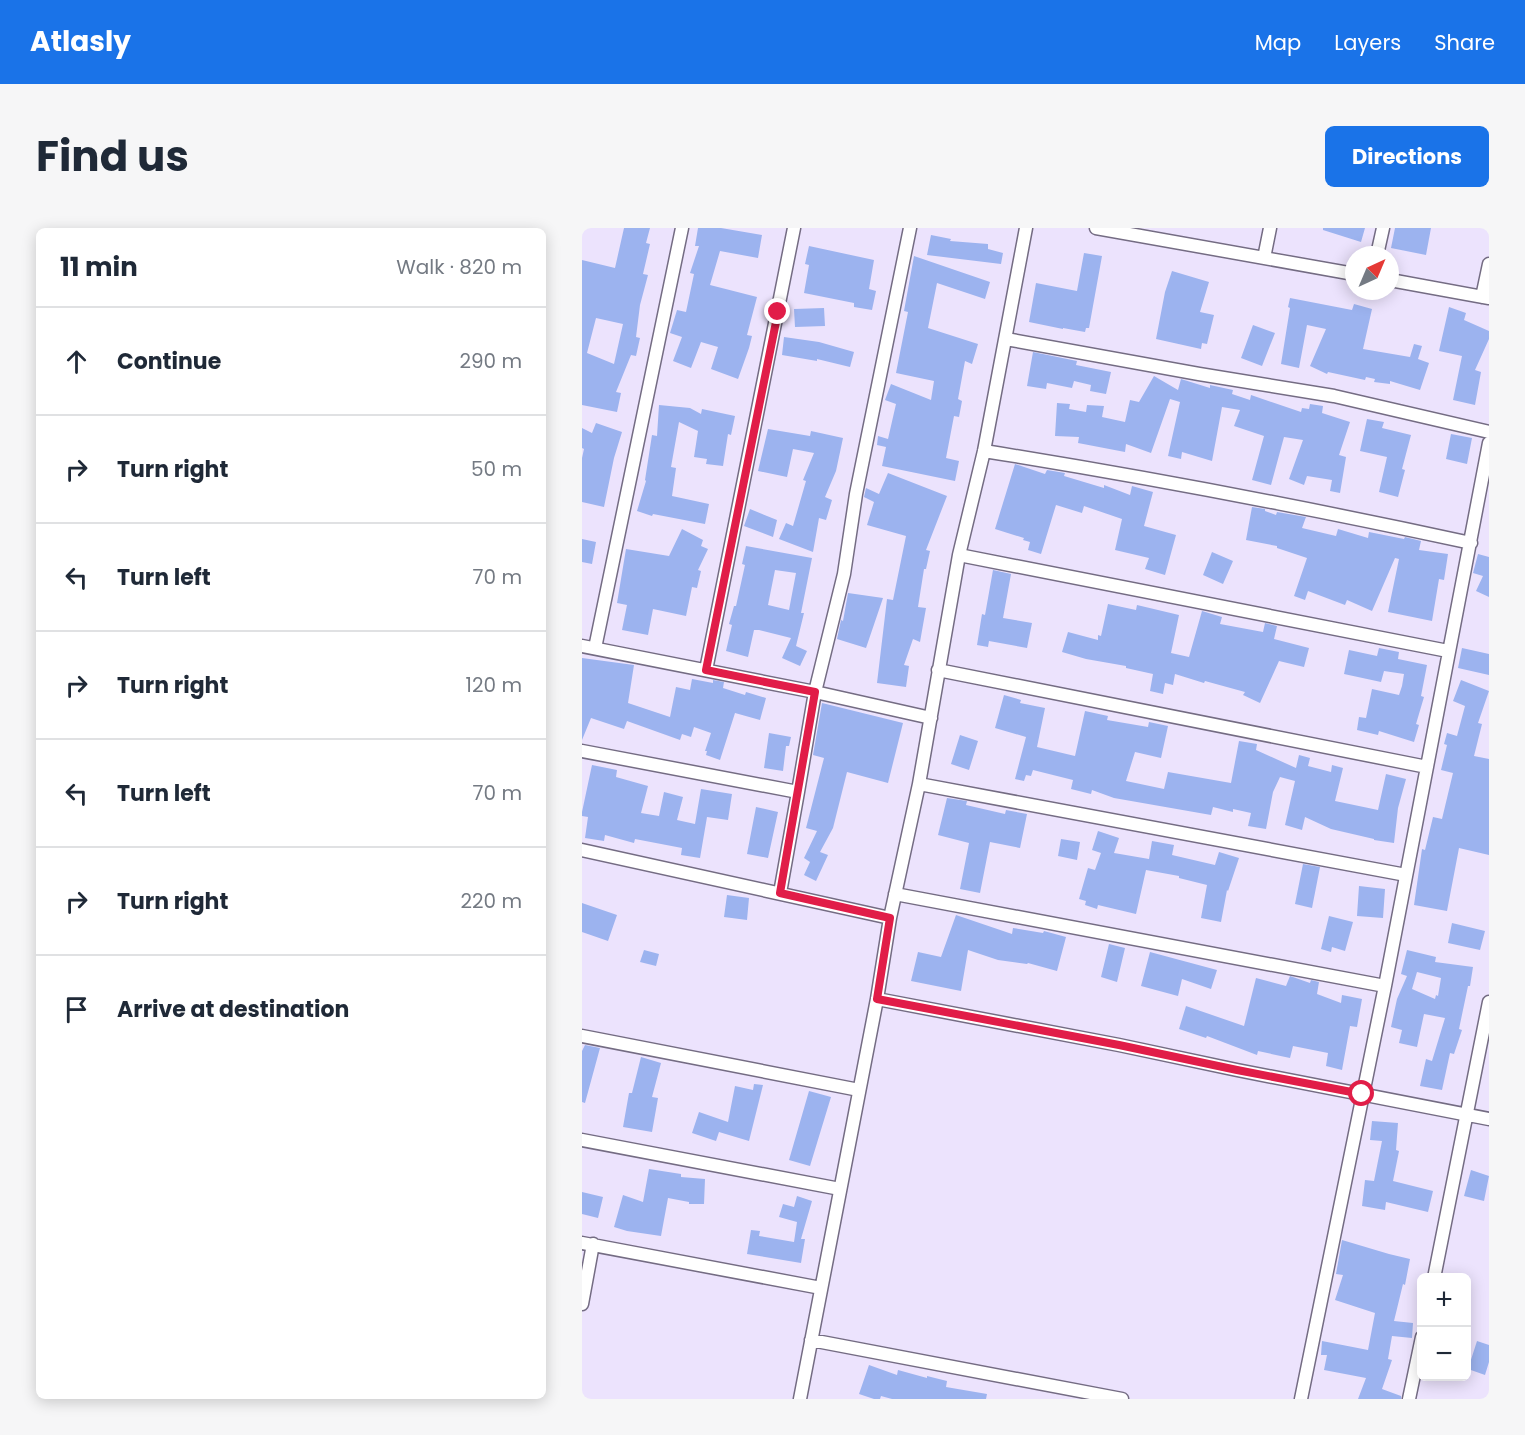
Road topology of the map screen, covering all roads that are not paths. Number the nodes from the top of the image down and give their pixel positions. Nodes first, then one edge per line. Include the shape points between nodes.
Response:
1 (682, 228) edge
2 (794, 228) edge
3 (909, 228) edge
4 (1026, 228) edge
5 (1096, 228) edge
6 (1269, 228) edge
7 (1383, 228) edge
8 (1152, 233) edge
9 (1379, 246) edge
10 (1263, 258) junction
11 (1489, 264) edge
12 (1345, 272) edge
13 (1399, 282) edge
14 (1486, 297) edge
15 (1006, 339) junction
16 (1489, 432) edge
17 (1489, 443) edge
18 (984, 451) junction
19 (1471, 543) junction
20 (960, 555) junction
21 (582, 645) edge
22 (595, 648) junction
23 (1448, 651) junction
24 (706, 670) junction
25 (938, 670) junction
26 (815, 692) junction
27 (931, 718) junction
28 (582, 751) edge
29 (1427, 767) junction
30 (919, 784) junction
31 (798, 792) junction
32 (582, 850) edge
33 (1406, 874) junction
34 (780, 893) junction
35 (895, 894) junction
36 (890, 918) junction
37 (1385, 986) junction
38 (877, 999) junction
39 (1489, 1002) edge
40 (582, 1036) edge
41 (859, 1090) junction
42 (1362, 1094) junction
43 (1467, 1114) junction
44 (1489, 1119) edge
45 (582, 1140) edge
46 (840, 1189) junction
47 (588, 1244) edge
48 (1435, 1273) edge
49 (821, 1288) junction
50 (582, 1304) edge
51 (811, 1340) junction
52 (1417, 1361) edge
53 (800, 1399) edge
54 (1122, 1399) edge
55 (1301, 1399) edge
56 (1409, 1399) edge

1 - 22 street
2 - 24 street
3 - 26 street via 858,483 844,574
4 - 15 street
5 - 8 street
6 - 10 street
7 - 9 street
8 - 10 street
10 - 12 street
11 - 14 street
13 - 14 street
15 - 16 street via 1334,396
15 - 18 street
17 - 19 street
18 - 19 street via 1234,494
18 - 20 street
19 - 23 street
20 - 23 street
20 - 25 street
21 - 22 street
22 - 24 street
23 - 29 street
24 - 26 street
25 - 27 street
25 - 29 street
26 - 27 street
26 - 31 street
27 - 30 street
28 - 31 street
29 - 33 street
30 - 33 street
30 - 35 street
31 - 34 street
32 - 34 street
33 - 37 street
34 - 36 street
35 - 36 street
35 - 37 street
36 - 38 street
37 - 42 street
38 - 41 street
38 - 42 street
39 - 43 street
40 - 41 street
41 - 46 street
42 - 43 street
42 - 55 street
43 - 44 street
43 - 48 street
45 - 46 street
46 - 49 street
47 - 49 street
47 - 50 street
49 - 51 street
51 - 53 street
51 - 54 street
52 - 56 street

